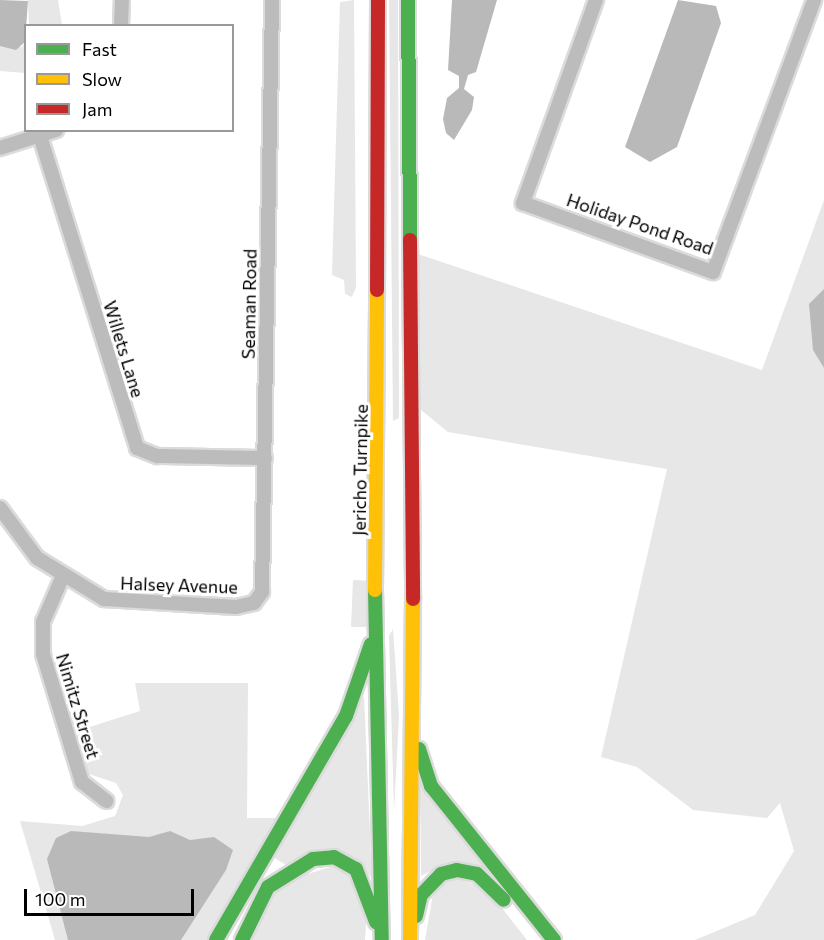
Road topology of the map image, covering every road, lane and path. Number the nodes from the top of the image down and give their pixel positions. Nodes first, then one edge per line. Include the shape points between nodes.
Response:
1 (122, 0) edge
2 (272, 0) edge
3 (378, 0) edge
4 (408, 0) edge
5 (596, 0) edge
6 (814, 0) edge
7 (121, 24) edge
8 (51, 132) edge
9 (40, 136) junction
10 (0, 148) edge
11 (265, 458) junction
12 (0, 508) edge
13 (394, 521) junction
14 (62, 578) junction
15 (250, 604) joint
16 (375, 632) junction
17 (414, 734) junction
18 (106, 801) dead end
19 (216, 940) edge
20 (242, 940) edge
21 (382, 940) edge
22 (410, 940) edge
23 (536, 940) edge
24 (554, 940) edge

1 - 7 street
2 - 11 street, Seaman Road
3 - 13 main road, Jericho Turnpike
4 - 13 main road, Jericho Turnpike
5 - 6 street, Holiday Pond Road via 523,203 713,272
8 - 9 street
9 - 10 street
9 - 11 street, Willets Lane via 137,448 157,456
11 - 15 street, Seaman Road via 262,592
12 - 14 street, Halsey Avenue via 18,538
13 - 16 main road, Jericho Turnpike
13 - 17 main road, Jericho Turnpike
14 - 15 street, Halsey Avenue via 104,598 133,604
14 - 18 street, Nimitz Street via 43,622 43,654 82,782
16 - 19 main road via 346,716
16 - 21 main road, Jericho Turnpike
17 - 22 main road, Jericho Turnpike
17 - 24 main road via 431,786
20 - 21 main road via 250,915 268,887 300,864 334,858 361,877
22 - 23 main road via 421,895 441,874 457,870 488,881

